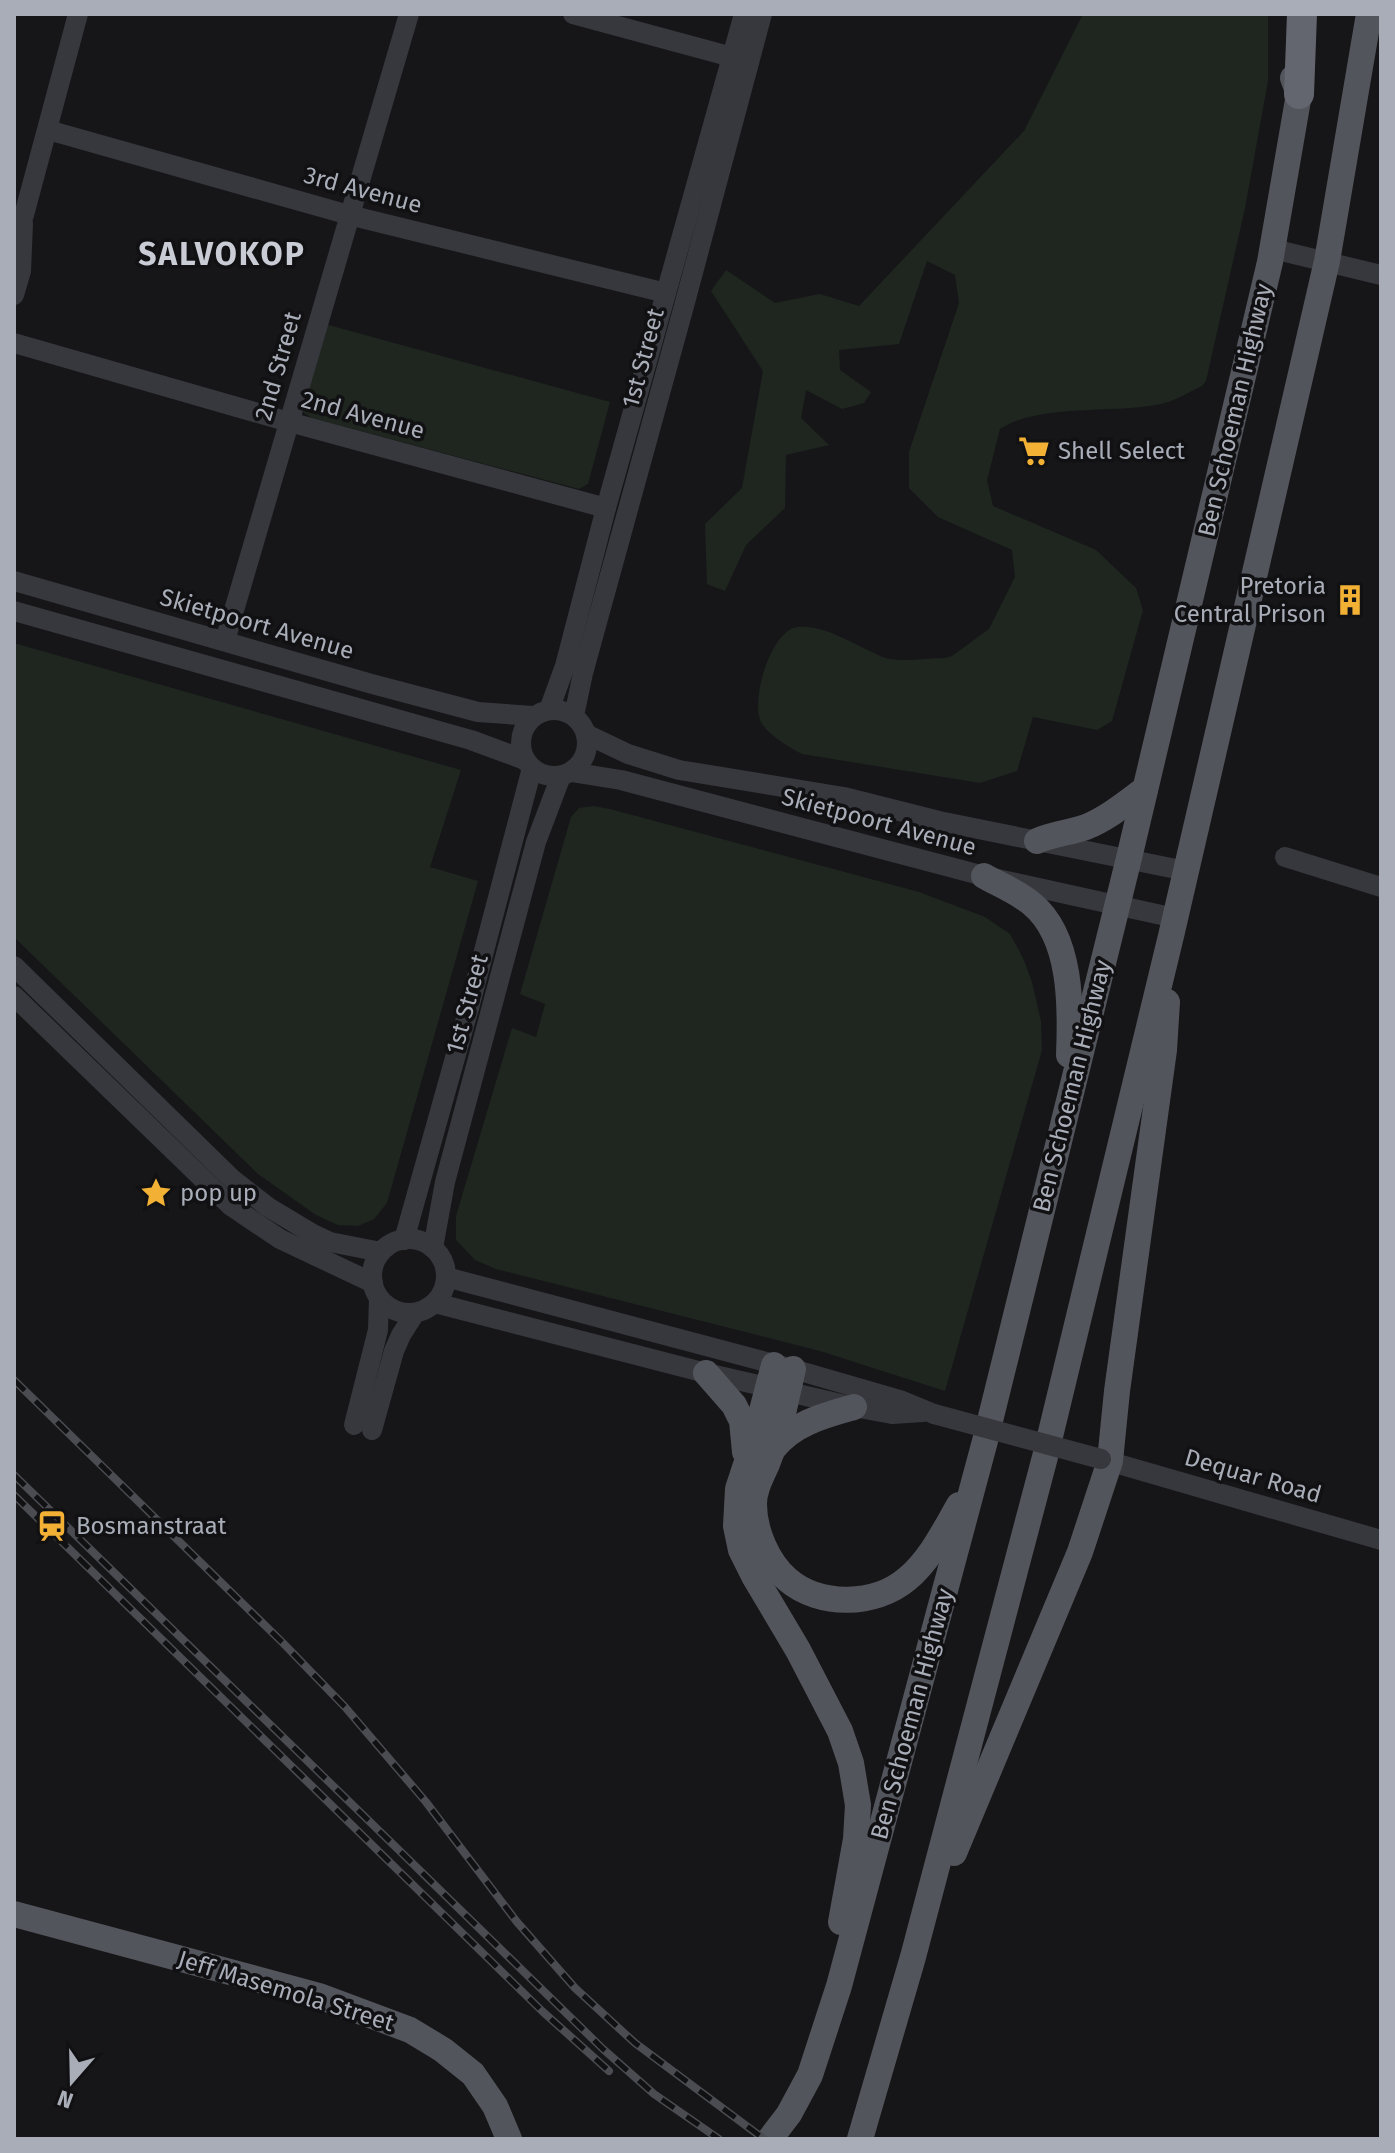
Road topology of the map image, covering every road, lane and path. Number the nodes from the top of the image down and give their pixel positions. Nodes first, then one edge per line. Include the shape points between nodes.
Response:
1 (78, 14) edge
2 (409, 14) edge
3 (573, 14) edge
4 (744, 14) edge
5 (762, 14) edge
6 (1292, 14) edge
7 (1302, 14) edge
8 (1369, 14) edge
9 (732, 57) junction
10 (1299, 94) junction
11 (48, 130) junction
12 (24, 215) junction
13 (349, 215) junction
14 (14, 236) edge
15 (1273, 249) junction
16 (1327, 261) junction
17 (1381, 275) edge
18 (666, 293) junction
19 (14, 295) edge
20 (14, 343) edge
21 (289, 422) junction
22 (606, 508) junction
23 (14, 581) edge
24 (14, 611) edge
25 (225, 641) junction
26 (541, 713) junction
27 (574, 716) junction
28 (586, 734) junction
29 (529, 764) junction
30 (566, 774) junction
31 (1145, 789) junction
32 (1037, 841) junction
33 (1285, 857) dead end
34 (1129, 858) junction
35 (1186, 871) junction
36 (984, 876) junction
37 (1381, 887) edge
38 (1116, 905) junction
39 (1173, 927) junction
40 (14, 966) edge
41 (14, 996) edge
42 (1067, 1107) junction
43 (404, 1240) junction
44 (433, 1248) junction
45 (381, 1252) junction
46 (446, 1277) junction
47 (376, 1291) junction
48 (435, 1303) junction
49 (415, 1313) junction
50 (706, 1373) junction
51 (781, 1378) junction
52 (854, 1407) junction
53 (930, 1413) junction
54 (985, 1441) junction
55 (773, 1448) junction
56 (1105, 1460) junction
57 (745, 1464) junction
58 (1381, 1540) edge
59 (14, 1914) edge
60 (921, 1926) junction
61 (810, 2075) junction
62 (509, 2139) edge
63 (770, 2139) edge
64 (860, 2139) edge

1 - 11 street
2 - 13 street, 2nd Street
3 - 9 street
4 - 9 street, 1st Street
5 - 27 street, 1st Street
6 - 10 main road via 1293,74
7 - 10 highway, Ben Schoeman Highway
8 - 16 main road
9 - 18 street, 1st Street
10 - 15 main road, Ben Schoeman Highway
11 - 12 street
11 - 13 street, 3rd Avenue
12 - 14 street
12 - 19 street
13 - 18 street, 3rd Avenue
13 - 21 street, 2nd Street
15 - 16 street
15 - 31 main road, Ben Schoeman Highway
16 - 17 street
16 - 35 main road
18 - 22 street, 1st Street
20 - 21 street, 2nd Avenue
21 - 22 street, 2nd Avenue
21 - 25 street, 2nd Street
22 - 26 street, 1st Street via 565,666
23 - 25 street, Skietpoort Avenue
24 - 29 street via 471,740
25 - 26 street, Skietpoort Avenue via 478,712
26 - 27 street via 558,709
26 - 29 street via 522,732 521,751
27 - 28 street
28 - 30 street via 585,755
28 - 32 street, Skietpoort Avenue via 679,770 844,797
29 - 30 street via 541,774
29 - 43 street, 1st Street via 473,993
30 - 36 street, Skietpoort Avenue via 621,780
30 - 44 street, 1st Street via 536,842 445,1182
31 - 32 main road via 1098,821
31 - 34 main road, Ben Schoeman Highway
32 - 34 street, Skietpoort Avenue
33 - 37 street
34 - 35 street, Skietpoort Avenue
34 - 38 main road, Ben Schoeman Highway
35 - 39 main road
36 - 38 street, Skietpoort Avenue
36 - 42 main road via 1034,905 1060,943 1070,1034
38 - 39 street, Skietpoort Avenue
38 - 42 main road, Ben Schoeman Highway
39 - 56 main road via 1164,1050
39 - 60 main road via 1045,1457
40 - 45 street via 268,1207 330,1242
41 - 47 street via 231,1206
42 - 54 main road, Ben Schoeman Highway
43 - 44 street
43 - 45 street
44 - 46 street
45 - 47 street via 373,1267
46 - 48 street
46 - 51 street
47 - 49 street via 393,1310
47 - 49 street via 377,1339 363,1427
48 - 49 street
48 - 50 street
50 - 51 street
50 - 57 main road via 742,1421
51 - 52 street
51 - 53 street via 908,1403
51 - 55 main road via 780,1427
51 - 57 main road
52 - 53 street
52 - 55 main road via 814,1419
53 - 56 street, Dequar Road, bridge
54 - 55 main road via 962,1499 931,1553 906,1580 882,1595 847,1601 802,1589 770,1557 756,1526 754,1502
54 - 61 main road, Ben Schoeman Highway via 867,1885
56 - 58 street, Dequar Road
56 - 60 main road via 1080,1552
57 - 61 main road via 737,1502 741,1550 840,1731 858,1805
59 - 62 main road, Jeff Masemola Street via 319,1996 410,2030 473,2074
60 - 64 main road
61 - 63 main road, Ben Schoeman Highway

